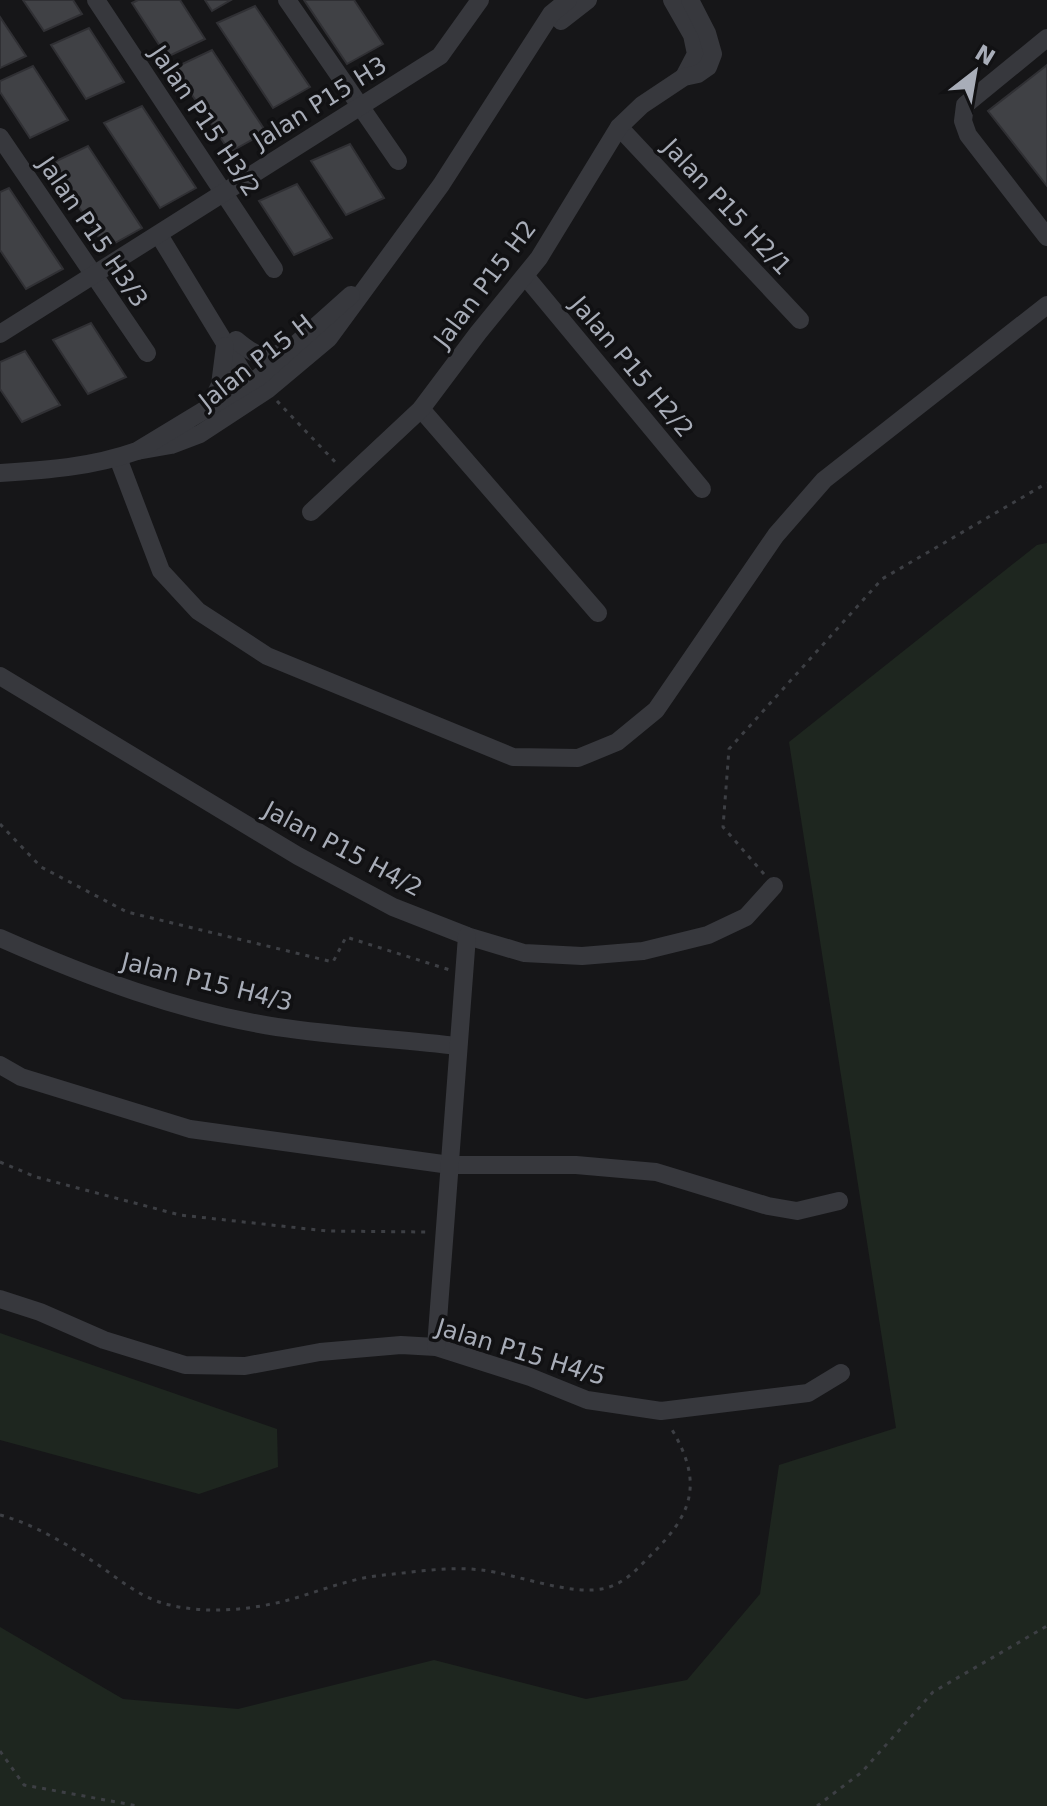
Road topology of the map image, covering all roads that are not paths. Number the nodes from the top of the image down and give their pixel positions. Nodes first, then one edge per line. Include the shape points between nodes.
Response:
1 (96, 0) edge
2 (287, 0) edge
3 (480, 0) edge
4 (568, 0) edge
5 (588, 0) edge
6 (672, 0) edge
7 (690, 0) edge
8 (1047, 38) edge
9 (526, 53) junction
10 (684, 77) junction
11 (359, 105) junction
12 (619, 127) junction
13 (0, 137) edge
14 (398, 161) dead end
15 (224, 191) junction
16 (164, 232) junction
17 (1047, 237) edge
18 (274, 269) dead end
19 (377, 272) junction
20 (91, 275) junction
21 (526, 277) junction
22 (1047, 305) edge
23 (800, 320) dead end
24 (0, 334) edge
25 (230, 343) junction
26 (286, 352) junction
27 (147, 353) dead end
28 (258, 387) junction
29 (209, 408) junction
30 (421, 409) junction
31 (137, 451) junction
32 (118, 458) junction
33 (0, 473) edge
34 (702, 489) dead end
35 (311, 512) dead end
36 (598, 613) dead end
37 (0, 676) edge
38 (774, 886) road end
39 (467, 936) junction
40 (0, 938) edge
41 (458, 1046) junction
42 (0, 1065) edge
43 (450, 1165) junction
44 (839, 1201) dead end
45 (0, 1299) edge
46 (436, 1347) junction
47 (841, 1373) dead end

1 - 15 street, Jalan P15 H3/2
2 - 11 street
3 - 11 street, Jalan P15 H3 via 440,56
4 - 9 street, Jalan P15 H via 551,14
5 - 9 street, Jalan P15 H
6 - 10 street via 692,35 696,54
7 - 10 street, Jalan P15 H2 via 713,54 708,67
8 - 17 street via 965,105 963,121 968,135
9 - 19 street, Jalan P15 H
10 - 12 street, Jalan P15 H2
11 - 14 street
11 - 15 street, Jalan P15 H3
12 - 21 street, Jalan P15 H2
12 - 23 street, Jalan P15 H2/1
13 - 20 street, Jalan P15 H3/3
15 - 16 street, Jalan P15 H3
15 - 18 street, Jalan P15 H3/2
16 - 20 street, Jalan P15 H3
16 - 25 street
19 - 26 street, Jalan P15 H
19 - 28 street, Jalan P15 H via 329,338
20 - 24 street, Jalan P15 H3
20 - 27 street, Jalan P15 H3/3
21 - 30 street, Jalan P15 H2
21 - 34 street, Jalan P15 H2/2
22 - 32 street via 824,480 776,535 656,710 617,742 578,758 513,757 267,656 233,634 198,611 161,571
25 - 26 street via 266,357
25 - 28 street
25 - 29 street
26 - 28 street, Jalan P15 H
28 - 29 street, Jalan P15 H
28 - 31 street, Jalan P15 H via 200,434
29 - 31 street, Jalan P15 H
30 - 35 street, Jalan P15 H2
30 - 36 street
31 - 32 street, Jalan P15 H
32 - 33 street, Jalan P15 H
37 - 39 street, Jalan P15 H4/2 via 298,856 393,907
38 - 39 street, Jalan P15 H4/2 via 746,917 708,935 643,951 524,953
39 - 41 street
40 - 41 street, Jalan P15 H4/3 via 168,1002 276,1027
41 - 43 street
42 - 43 street via 21,1077 190,1129
43 - 44 street via 576,1165 656,1172 797,1211
43 - 46 street
45 - 46 street, Jalan P15 H4/5 via 185,1365 245,1366 320,1352
46 - 47 street, Jalan P15 H4/5 via 587,1400 661,1411 808,1393

